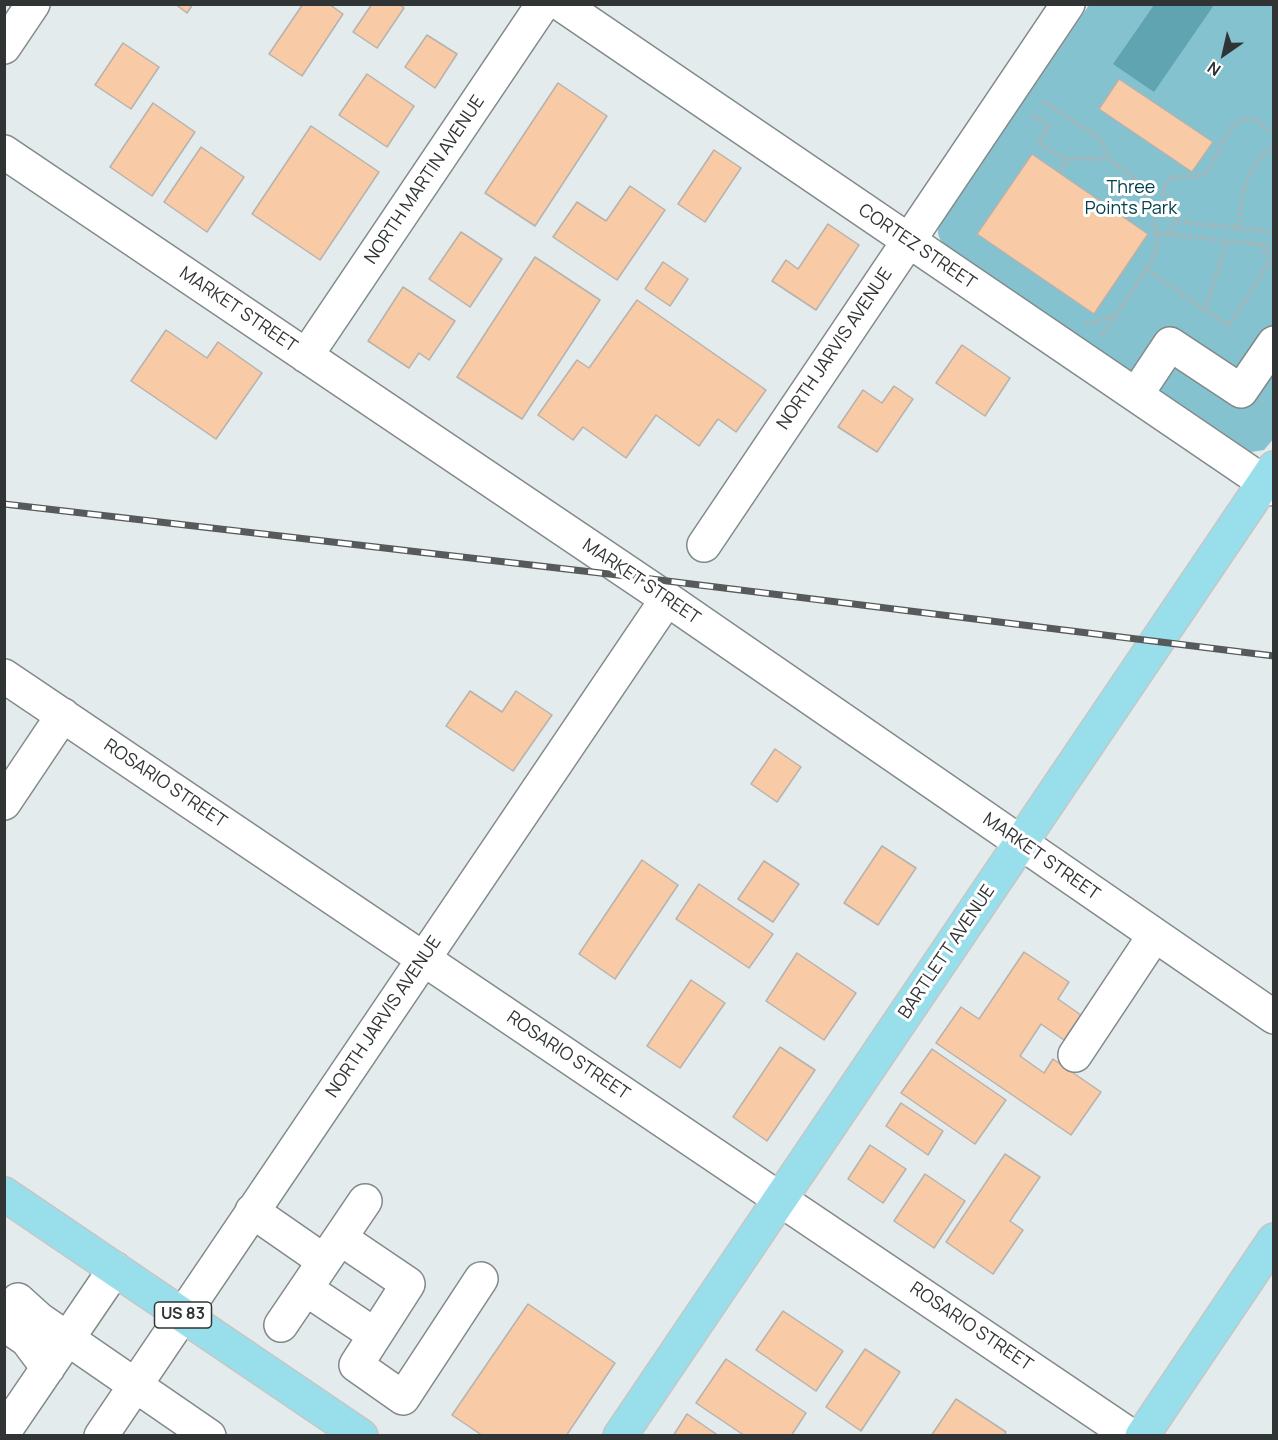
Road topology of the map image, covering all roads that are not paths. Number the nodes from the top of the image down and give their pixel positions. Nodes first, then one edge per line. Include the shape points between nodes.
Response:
1 (33, 4) edge
2 (543, 4) edge
3 (561, 4) edge
4 (1068, 4) edge
5 (4, 47) edge
6 (4, 152) edge
7 (907, 241) junction
8 (1274, 343) edge
9 (306, 356) junction
10 (1136, 395) junction
11 (1270, 480) edge
12 (704, 545) dead end
13 (667, 599) junction
14 (4, 676) edge
15 (63, 715) junction
16 (4, 803) edge
17 (1021, 843) junction
18 (1154, 936) junction
19 (424, 958) junction
20 (1274, 1017) edge
21 (1075, 1055) dead end
22 (4, 1194) edge
23 (779, 1198) junction
24 (365, 1201) dead end
25 (252, 1211) junction
26 (1274, 1240) edge
27 (332, 1250) junction
28 (115, 1269) junction
29 (481, 1279) dead end
30 (306, 1289) junction
31 (9, 1303) edge
32 (182, 1314) junction
33 (281, 1325) dead end
34 (375, 1335) junction
35 (68, 1339) junction
36 (48, 1368) junction
37 (135, 1385) junction
38 (4, 1432) edge
39 (101, 1436) edge
40 (209, 1436) edge
41 (361, 1436) edge
42 (620, 1436) edge
43 (1131, 1436) edge
44 (1142, 1436) edge

1 - 5 street
2 - 9 street, NORTH MARTIN AVENUE
3 - 7 street, CORTEZ STREET
4 - 7 street, NORTH JARVIS AVENUE
6 - 9 street, MARKET STREET
7 - 10 street, CORTEZ STREET
7 - 12 street, NORTH JARVIS AVENUE
8 - 10 street via 1241,391 1170,344
9 - 13 street, MARKET STREET
10 - 11 street, CORTEZ STREET
11 - 17 main road, BARTLETT AVENUE via 1155,641
13 - 17 street, MARKET STREET
13 - 19 street, NORTH JARVIS AVENUE
14 - 15 street, ROSARIO STREET
15 - 16 street
15 - 19 street, ROSARIO STREET
17 - 18 street, MARKET STREET
17 - 23 main road, BARTLETT AVENUE
18 - 20 street, MARKET STREET
18 - 21 street
19 - 23 street, ROSARIO STREET
19 - 25 street, NORTH JARVIS AVENUE
22 - 28 main road, US 83
23 - 42 main road, BARTLETT AVENUE
23 - 43 street, ROSARIO STREET
24 - 27 street
25 - 27 street
25 - 32 street, NORTH JARVIS AVENUE
26 - 44 main road
27 - 30 street
27 - 34 street via 408,1284
28 - 32 main road, US 83
28 - 35 street
29 - 34 street via 403,1398 356,1365
30 - 33 street
30 - 34 street
31 - 35 street
31 - 36 street via 27,1340
32 - 37 street, NORTH JARVIS AVENUE
32 - 41 main road, US 83
35 - 36 street
35 - 37 street
36 - 38 street
37 - 39 street, NORTH JARVIS AVENUE
37 - 40 street

